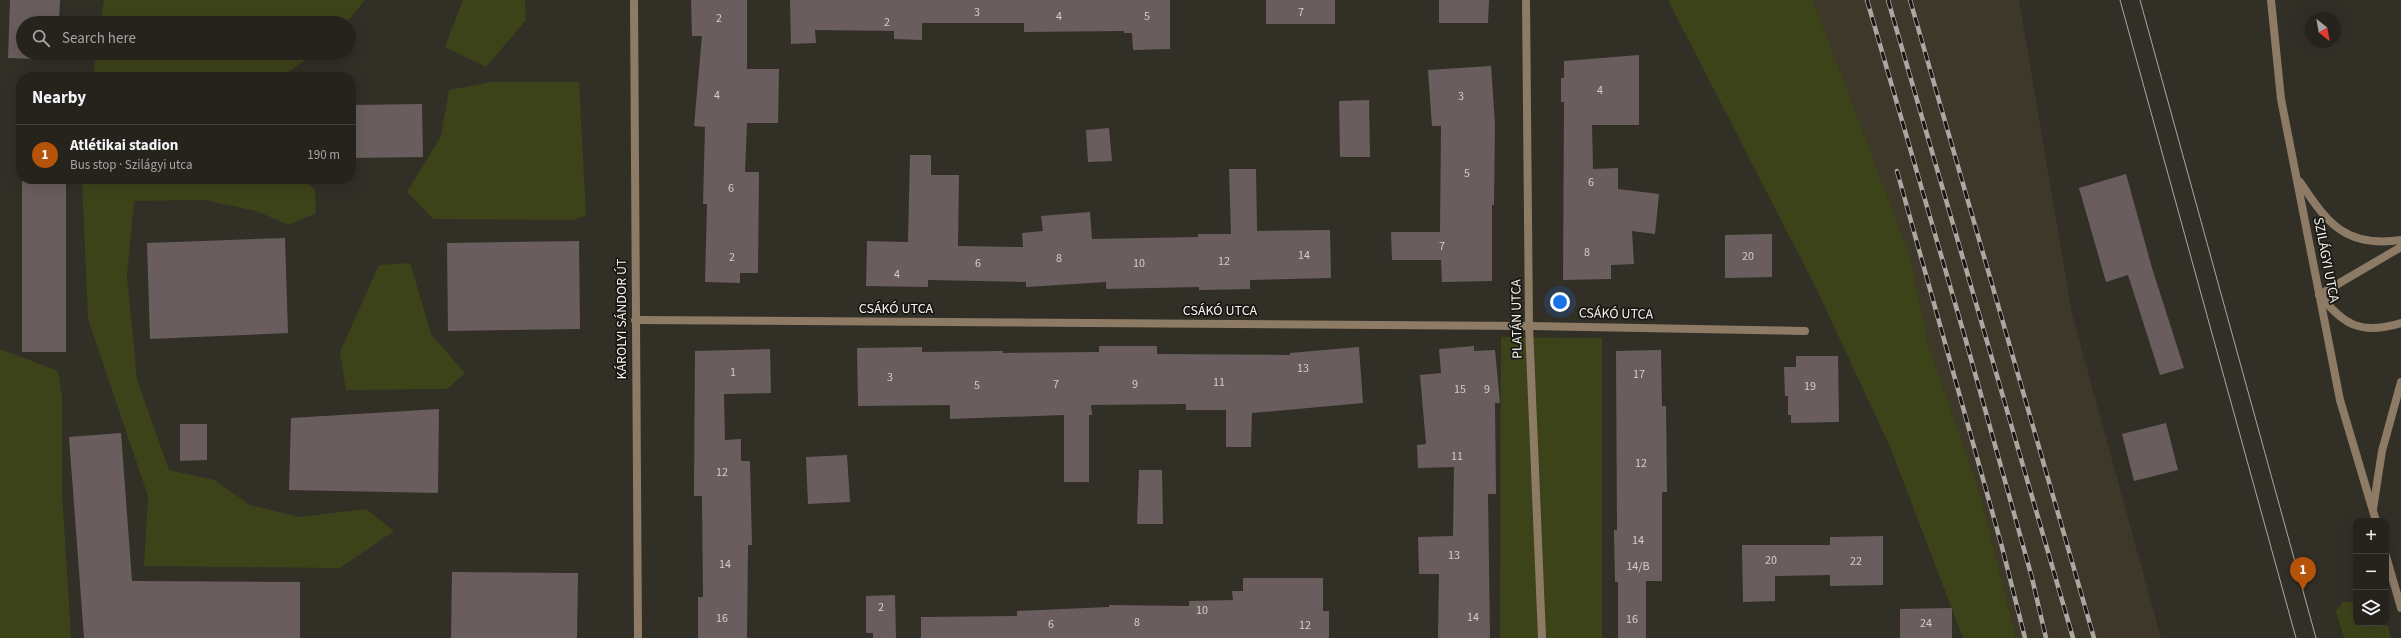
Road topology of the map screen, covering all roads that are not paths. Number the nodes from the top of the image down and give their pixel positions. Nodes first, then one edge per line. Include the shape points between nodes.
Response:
1 (634, 0) edge
2 (1526, 0) edge
3 (2271, 0) edge
4 (2298, 179) junction
5 (2401, 240) edge
6 (2401, 247) edge
7 (2319, 295) junction
8 (635, 320) junction
9 (2401, 323) edge
10 (1530, 326) junction
11 (1805, 331) dead end
12 (2401, 382) edge
13 (2373, 512) junction
14 (2375, 518) edge
15 (2389, 566) edge
16 (2401, 608) edge
17 (638, 638) edge
18 (1542, 638) edge

1 - 8 street, KÁROLYI SÁNDOR ÚT
2 - 10 street, PLATÁN UTCA
3 - 4 street, SZILÁGYI UTCA via 2281,99
4 - 5 street via 2324,216 2350,236 2382,243
4 - 7 street, SZILÁGYI UTCA
6 - 7 street
7 - 9 street via 2335,314 2353,326 2387,327
7 - 13 street, SZILÁGYI UTCA via 2340,400
8 - 10 street, CSÁKÓ UTCA
8 - 17 street, KÁROLYI SÁNDOR ÚT
10 - 11 street, CSÁKÓ UTCA
10 - 18 street, PLATÁN UTCA
12 - 13 street via 2382,451
13 - 14 street, SZILÁGYI UTCA
15 - 16 street

